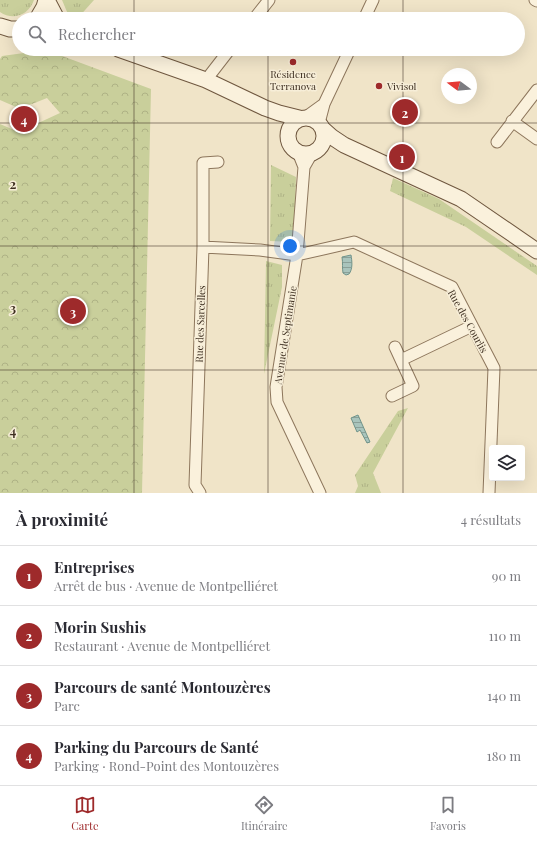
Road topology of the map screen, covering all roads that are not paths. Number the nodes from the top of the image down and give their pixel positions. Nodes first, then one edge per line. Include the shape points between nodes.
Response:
1 (46, 0) edge
2 (269, 0) edge
3 (373, 0) edge
4 (41, 12) edge
5 (53, 12) edge
6 (260, 12) edge
7 (367, 12) edge
8 (0, 26) edge
9 (12, 29) edge
10 (138, 56) edge
11 (225, 56) edge
12 (347, 56) edge
13 (206, 80) junction
14 (537, 90) edge
15 (265, 108) junction
16 (512, 121) junction
17 (312, 122) junction
18 (287, 135) junction
19 (537, 139) edge
20 (497, 142) dead end
21 (344, 145) junction
22 (310, 151) junction
23 (218, 162) dead end
24 (203, 247) junction
25 (537, 251) edge
26 (297, 255) junction
27 (472, 326) junction
28 (395, 347) dead end
29 (401, 360) junction
30 (392, 396) dead end
31 (200, 493) edge
32 (320, 493) edge
33 (489, 493) edge

1 - 4 street
1 - 5 street
2 - 6 street
3 - 7 street
8 - 9 street
10 - 13 street
11 - 13 street
12 - 17 street via 324,104
13 - 15 street
14 - 16 street
15 - 17 street
15 - 18 street
16 - 19 street
16 - 20 street
17 - 18 street via 291,125
17 - 21 street
17 - 22 street via 324,140
18 - 22 street via 290,145
21 - 22 street
21 - 25 street via 461,199
22 - 26 street, Avenue de Septimanie via 304,167
23 - 24 street, Rue des Sarcelles via 203,163
24 - 26 street
24 - 31 street, Rue des Sarcelles via 196,485
26 - 27 street, Rue des Courlis via 354,242 452,287
26 - 32 street, Avenue de Septimanie via 276,387 277,402
27 - 29 street
27 - 33 street, Rue des Courlis via 494,368
28 - 29 street
29 - 30 street via 413,386

